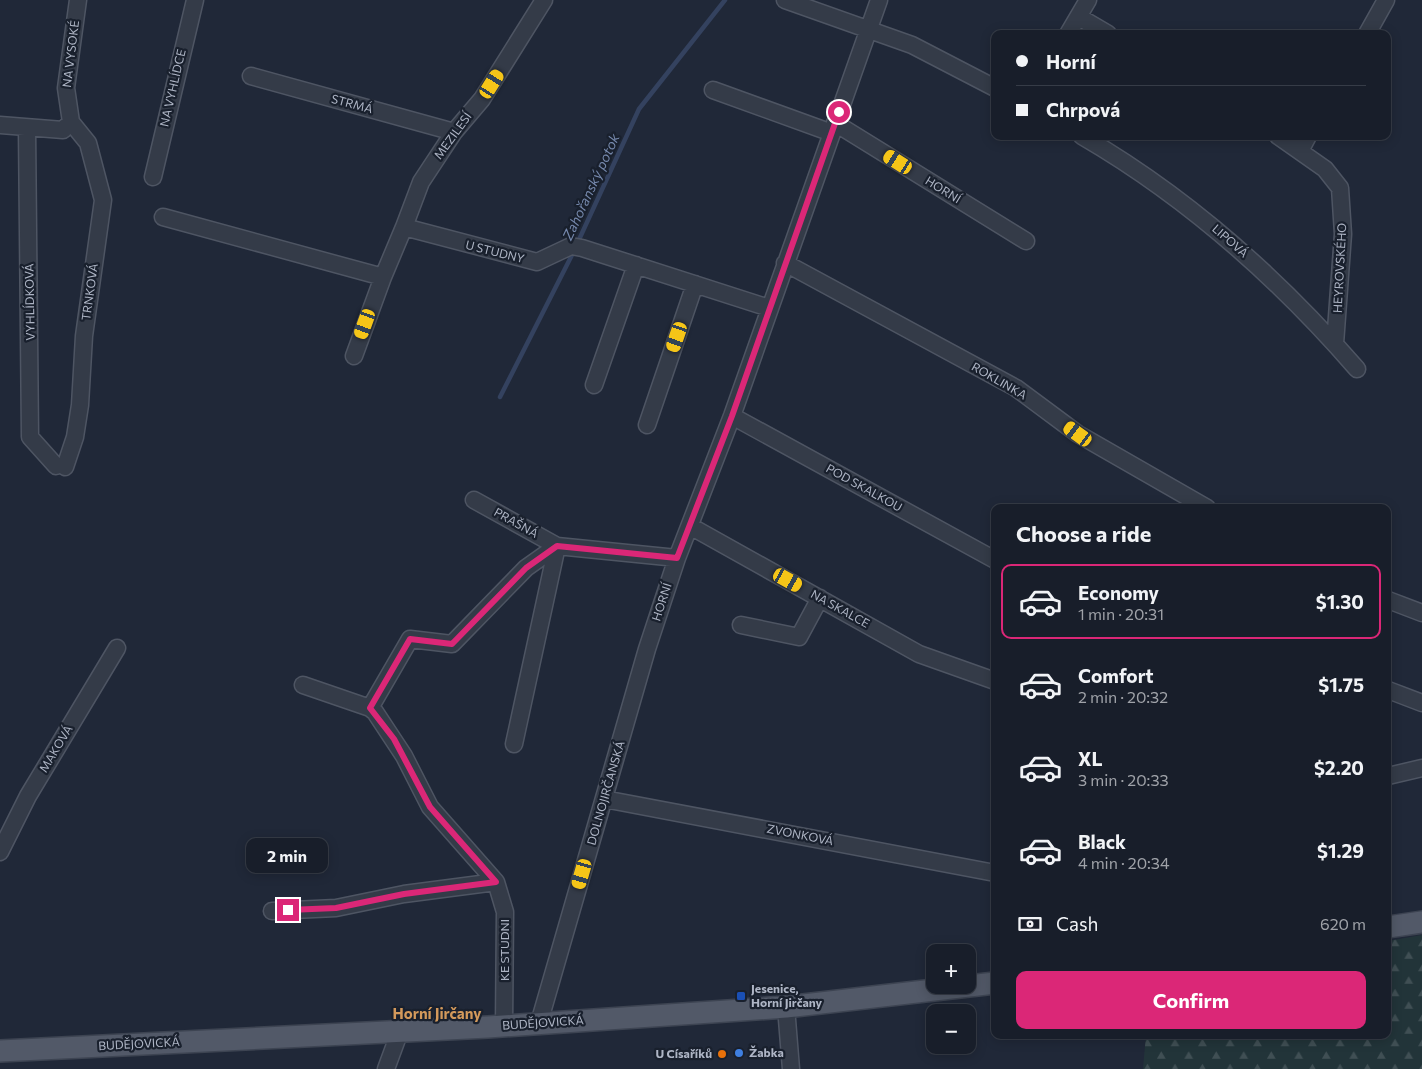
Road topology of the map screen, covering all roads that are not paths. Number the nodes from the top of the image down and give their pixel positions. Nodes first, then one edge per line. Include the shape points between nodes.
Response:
1 (78, 0) edge
2 (195, 0) edge
3 (544, 0) edge
4 (785, 0) edge
5 (879, 0) edge
6 (1088, 0) edge
7 (1386, 0) edge
8 (1079, 17) junction
9 (869, 29) junction
10 (1071, 30) edge
11 (1101, 30) edge
12 (1369, 30) edge
13 (251, 76) dead end
14 (991, 86) edge
15 (713, 90) dead end
16 (71, 122) junction
17 (0, 126) edge
18 (27, 128) junction
19 (833, 128) junction
20 (454, 132) junction
21 (1089, 140) edge
22 (1284, 140) edge
23 (1306, 140) edge
24 (1300, 151) junction
25 (152, 177) dead end
26 (163, 217) dead end
27 (404, 227) junction
28 (1026, 240) dead end
29 (785, 263) junction
30 (636, 265) junction
31 (383, 277) junction
32 (695, 284) junction
33 (769, 308) junction
34 (1336, 344) junction
35 (354, 356) dead end
36 (1358, 369) dead end
37 (594, 385) dead end
38 (732, 416) junction
39 (647, 425) dead end
40 (61, 466) joint
41 (474, 500) dead end
42 (1200, 504) edge
43 (690, 526) junction
44 (557, 546) junction
45 (677, 558) junction
46 (991, 558) edge
47 (820, 598) junction
48 (1391, 601) edge
49 (1422, 613) edge
50 (741, 625) dead end
51 (117, 648) dead end
52 (647, 649) joint
53 (991, 680) edge
54 (303, 685) dead end
55 (1391, 691) edge
56 (1422, 703) edge
57 (370, 708) junction
58 (514, 744) dead end
59 (1422, 768) edge
60 (1391, 775) edge
61 (604, 799) junction
62 (0, 852) edge
63 (991, 872) edge
64 (496, 882) junction
65 (272, 911) dead end
66 (1422, 922) edge
67 (1391, 927) edge
68 (991, 983) edge
69 (786, 1007) junction
70 (539, 1023) junction
71 (504, 1026) junction
72 (400, 1031) junction
73 (0, 1050) edge
74 (386, 1069) edge
75 (790, 1069) edge

1 - 16 street, NA VYSOKÉ via 66,88
2 - 25 street, NA VYHLÍDCE
3 - 20 street, MEZILESÍ via 482,99
4 - 9 street
5 - 9 street, HORNÍ
6 - 8 street
7 - 12 street
8 - 10 street
8 - 11 street
9 - 14 street via 912,45
9 - 19 street, HORNÍ
13 - 20 street, STRMÁ
15 - 19 street, HORNÍ
16 - 18 street via 63,130
16 - 40 street, TRNKOVÁ via 88,143 103,200 84,336 75,437
17 - 18 street
18 - 40 street, VYHLÍDKOVÁ via 30,437
19 - 28 street, HORNÍ
19 - 29 street, HORNÍ
20 - 27 street, MEZILESÍ via 421,182
21 - 34 street, LIPOVÁ via 1210,224 1269,275
22 - 24 street, HEYROVSKÉHO
23 - 24 street
24 - 34 street, HEYROVSKÉHO via 1325,169 1340,188 1343,234
26 - 31 street
27 - 30 street, U STUDNY via 537,262 577,247
27 - 31 street
29 - 33 street, HORNÍ
29 - 42 street, ROKLINKA via 1016,388 1078,434
30 - 32 street, U STUDNY
30 - 37 street
31 - 35 street
32 - 33 street, U STUDNY
32 - 39 street
33 - 38 street, HORNÍ
34 - 36 street, LIPOVÁ
38 - 43 street, HORNÍ
38 - 46 street, POD SKALKOU
41 - 44 street, PRAŠNÁ
43 - 45 street, HORNÍ
43 - 47 street, NA SKALCE
44 - 45 street, PRAŠNÁ
44 - 57 street via 526,568 452,644 410,639
44 - 58 street
45 - 52 street, HORNÍ
47 - 50 street via 799,637
47 - 53 street, NA SKALCE via 919,654
48 - 49 street
51 - 62 street, MAKOVÁ via 28,796
52 - 61 street, DOLNOJIRČANSKÁ
54 - 57 street
55 - 56 street
57 - 64 street, KE STUDNI via 394,739 430,807
59 - 60 street
61 - 63 street, ZVONKOVÁ
61 - 70 street, DOLNOJIRČANSKÁ
64 - 65 street via 404,894 336,908
64 - 71 street, KE STUDNI via 505,912
66 - 67 main road
68 - 69 main road, BUDĚJOVICKÁ
69 - 70 main road, BUDĚJOVICKÁ
69 - 75 street
70 - 71 main road, BUDĚJOVICKÁ
71 - 72 main road, BUDĚJOVICKÁ
72 - 73 main road, BUDĚJOVICKÁ
72 - 74 street

